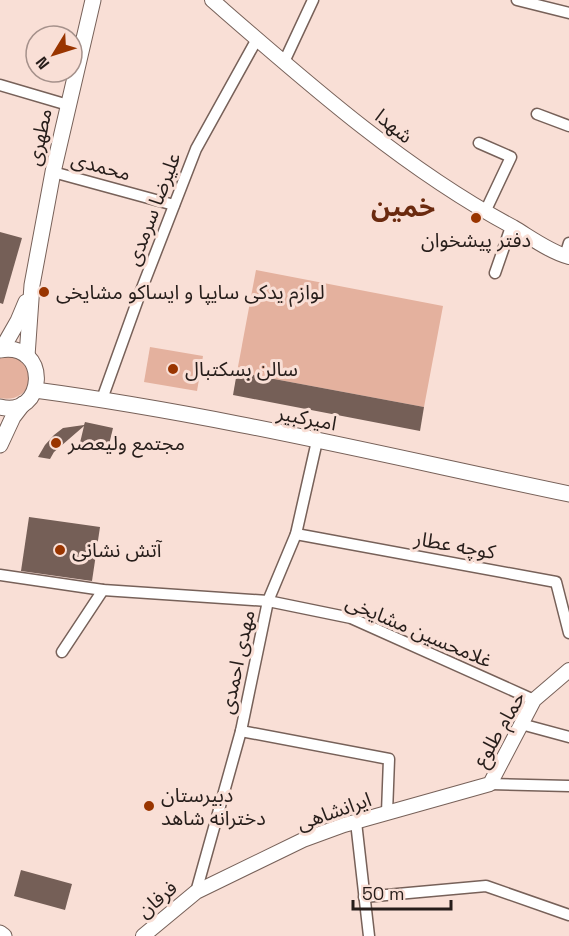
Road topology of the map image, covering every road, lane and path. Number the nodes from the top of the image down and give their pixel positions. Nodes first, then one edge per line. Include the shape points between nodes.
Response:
1 (93, 0) edge
2 (212, 0) edge
3 (314, 0) edge
4 (517, 0) edge
5 (569, 13) edge
6 (257, 39) junction
7 (284, 62) junction
8 (0, 85) edge
9 (68, 105) junction
10 (537, 114) dead end
11 (569, 126) edge
12 (479, 143) dead end
13 (53, 172) junction
14 (174, 205) junction
15 (485, 212) junction
16 (511, 227) junction
17 (568, 252) edge
18 (495, 273) dead end
19 (32, 285) junction
20 (1, 350) edge
21 (27, 356) junction
22 (35, 390) junction
23 (102, 399) junction
24 (23, 404) junction
25 (0, 407) edge
26 (317, 441) junction
27 (0, 445) edge
28 (569, 494) edge
29 (296, 534) junction
30 (0, 575) edge
31 (103, 590) junction
32 (268, 601) junction
33 (569, 633) edge
34 (62, 652) dead end
35 (569, 670) edge
36 (534, 700) junction
37 (521, 724) junction
38 (241, 731) junction
39 (569, 737) edge
40 (490, 784) junction
41 (569, 786) edge
42 (387, 813) junction
43 (356, 822) junction
44 (196, 892) junction
45 (364, 897) junction
46 (569, 915) edge
47 (0, 933) edge
48 (4, 936) edge
49 (142, 936) edge
50 (369, 936) edge

1 - 9 main road, مطهری
2 - 6 street, شهدا
3 - 7 street
4 - 5 street
6 - 7 street, شهدا
6 - 14 street, علیرضا سرمدی via 196,149
7 - 15 street, شهدا via 407,161
8 - 9 street
9 - 13 main road, مطهری
10 - 11 street
12 - 15 street via 511,157
13 - 14 street, محمدی
13 - 19 main road, مطهری
14 - 23 street, علیرضا سرمدی
15 - 16 street, شهدا
16 - 17 street, شهدا
16 - 18 street
19 - 20 main road, مطهری
19 - 21 main road, مطهری
20 - 21 main road via 11,349
21 - 22 main road via 37,372
22 - 23 main road, امیرکبیر
22 - 24 main road
23 - 26 main road, امیرکبیر
24 - 25 main road
24 - 27 main road
26 - 28 main road, امیرکبیر
26 - 29 street, مهدی احمدی
29 - 32 street, مهدی احمدی
29 - 33 street, کوچه عطار via 556,582
30 - 31 street, غلامحسین مشایخی
31 - 32 street, غلامحسین مشایخی
31 - 34 street
32 - 36 street, غلامحسین مشایخی via 351,618
32 - 38 street, مهدی احمدی
35 - 36 street, حمام طلوع
36 - 37 street, حمام طلوع
37 - 39 street
37 - 40 street, حمام طلوع
38 - 42 street via 389,759
38 - 44 street, مهدی احمدی
40 - 41 street
40 - 42 street, ایرانشاهی
42 - 43 street, ایرانشاهی
43 - 44 street, ایرانشاهی via 303,840
43 - 45 street
44 - 49 street, فرفان
45 - 46 street via 486,886
45 - 50 street
47 - 48 main road

